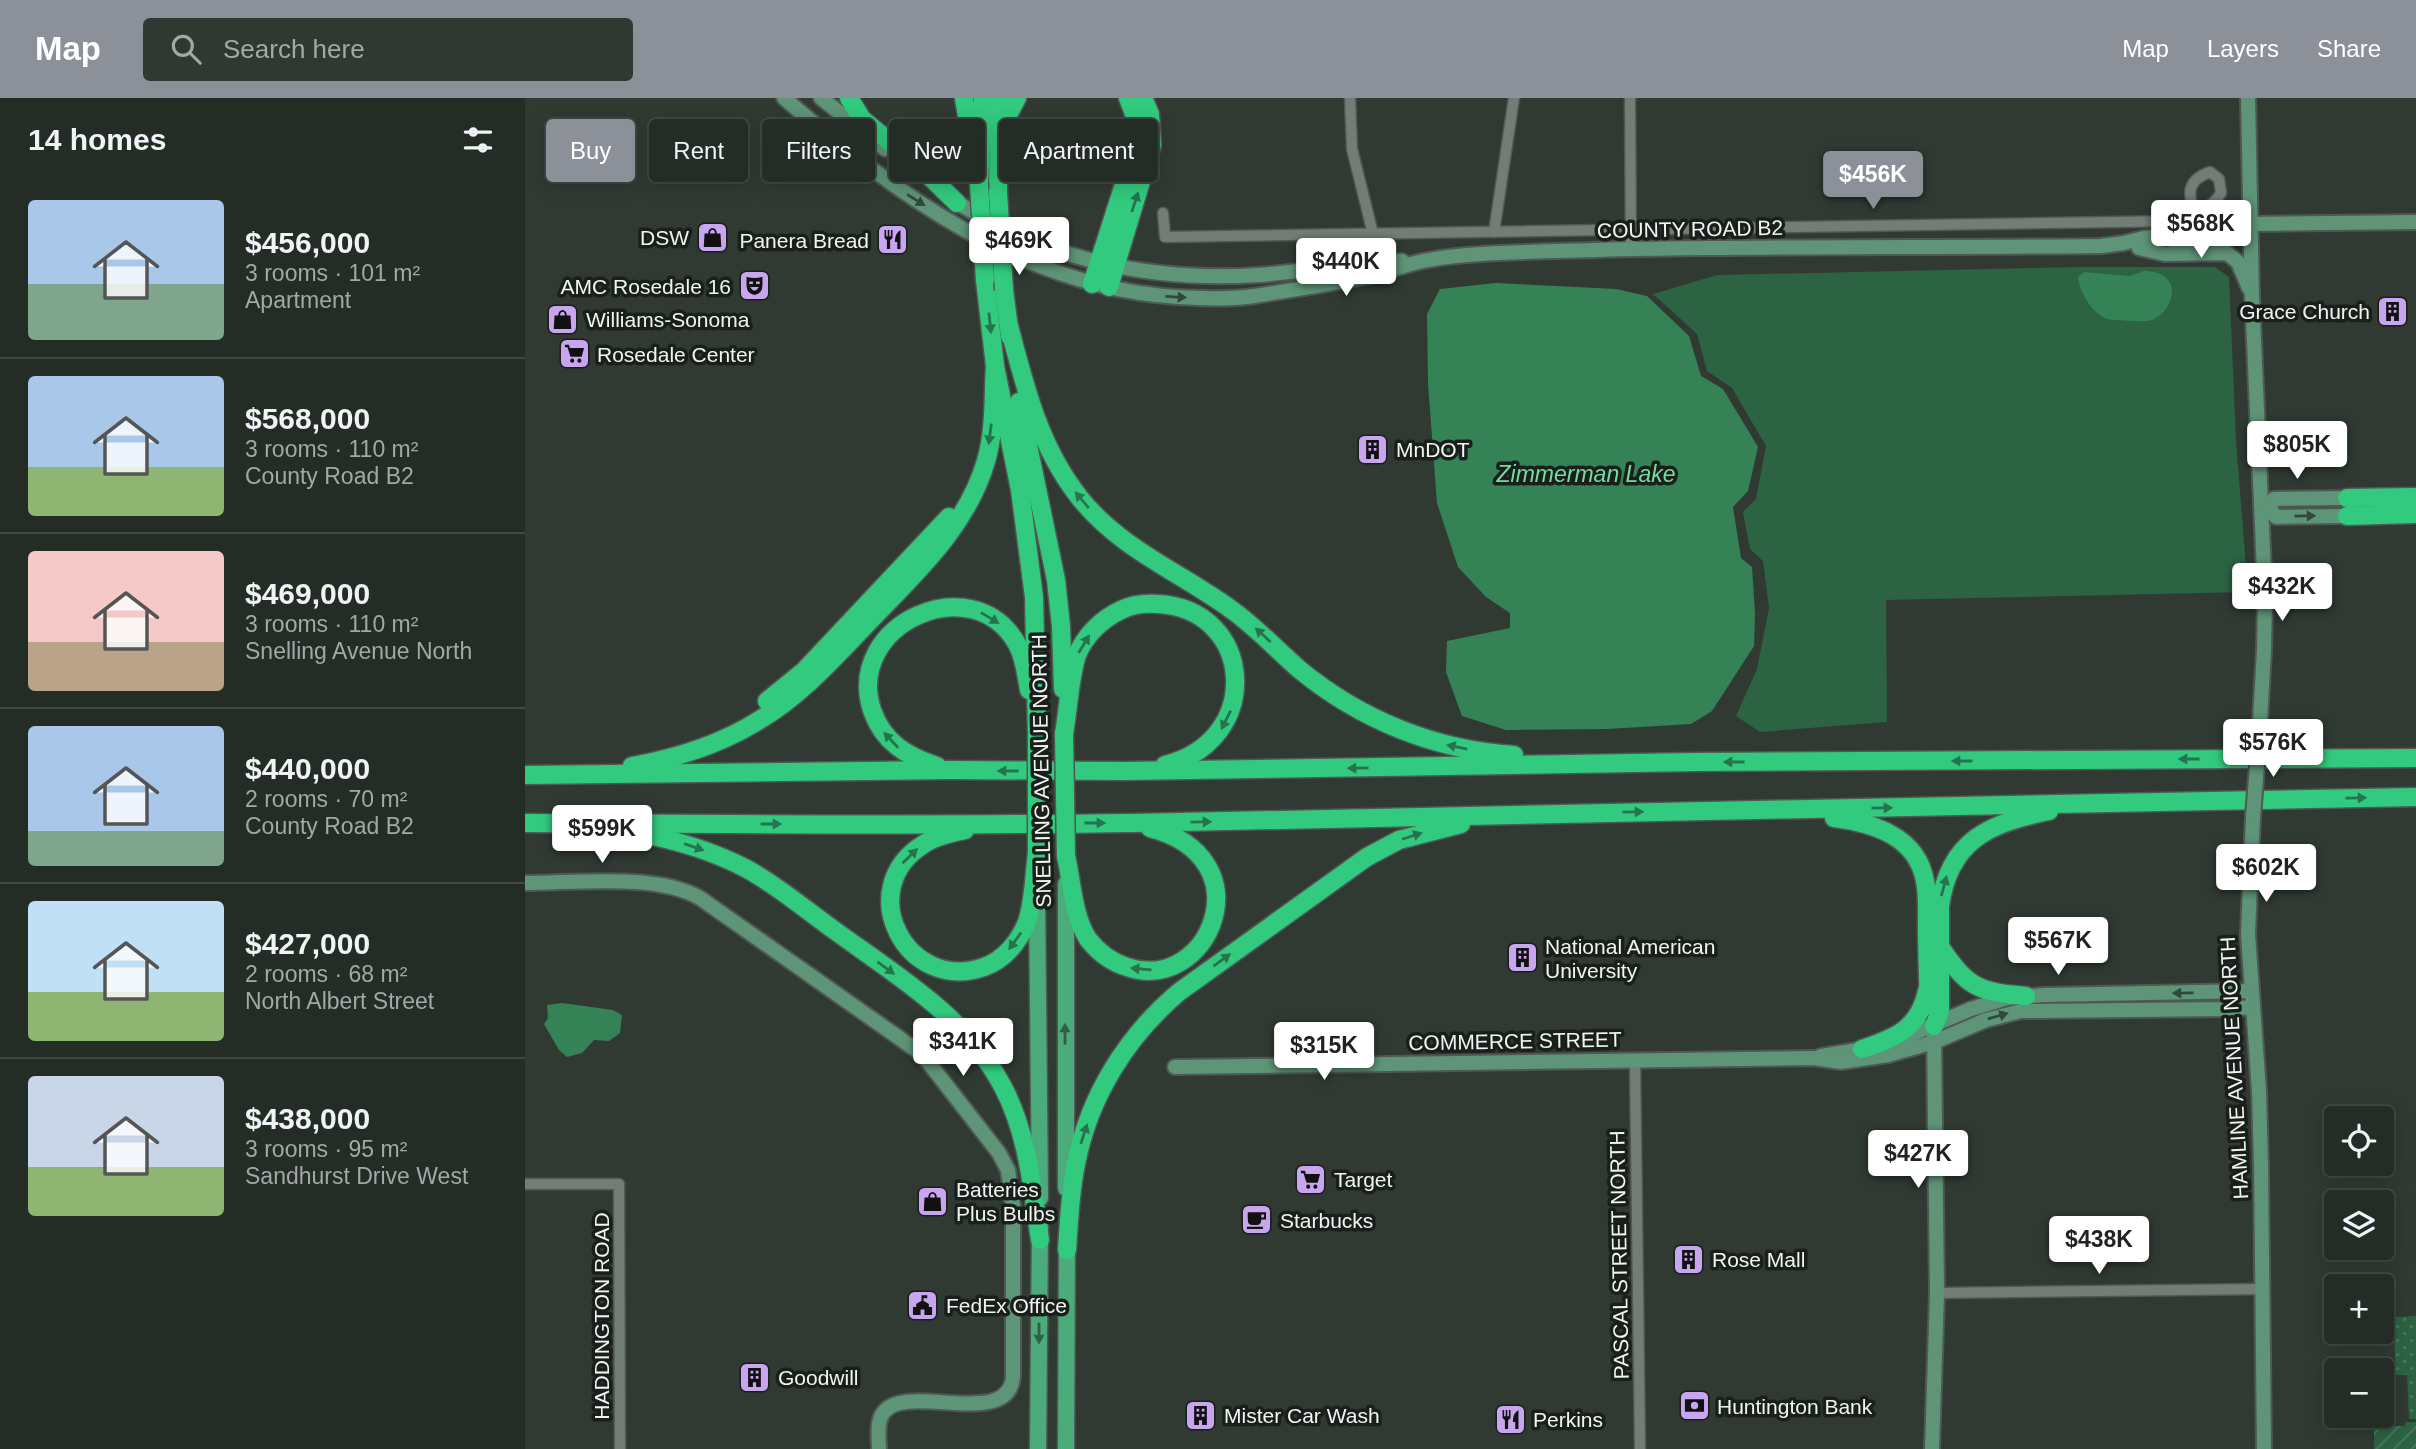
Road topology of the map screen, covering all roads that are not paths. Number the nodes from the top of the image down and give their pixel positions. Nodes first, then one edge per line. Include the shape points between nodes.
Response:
1 (819, 98) edge
2 (849, 98) edge
3 (964, 98) edge
4 (983, 98) edge
5 (999, 98) edge
6 (1017, 98) edge
7 (1128, 98) edge
8 (1143, 98) edge
9 (1350, 98) edge
10 (1514, 98) edge
11 (1630, 98) edge
12 (2248, 98) edge
13 (794, 104) edge
14 (988, 182) junction
15 (957, 202) junction
16 (1163, 213) dead end
17 (2197, 215) dead end
18 (2416, 222) edge
19 (2251, 224) junction
20 (1631, 231) junction
21 (1494, 232) junction
22 (1373, 234) junction
23 (2131, 246) junction
24 (1631, 250) junction
25 (1424, 261) junction
26 (1107, 265) junction
27 (1100, 285) junction
28 (2252, 295) junction
29 (1009, 326) junction
30 (995, 366) junction
31 (2416, 497) edge
32 (2347, 507) junction
33 (2264, 508) junction
34 (2416, 514) edge
35 (1037, 734) junction
36 (1064, 734) junction
37 (2416, 756) edge
38 (1696, 762) junction
39 (950, 770) junction
40 (1126, 771) junction
41 (534, 775) edge
42 (2416, 797) edge
43 (2116, 801) junction
44 (1765, 811) junction
45 (1565, 813) junction
46 (525, 823) edge
47 (580, 823) junction
48 (1133, 823) junction
49 (1007, 824) junction
50 (1037, 853) junction
51 (1066, 856) junction
52 (525, 883) edge
53 (1941, 948) junction
54 (1928, 984) junction
55 (2251, 991) junction
56 (2026, 996) junction
57 (2252, 1007) junction
58 (1934, 1034) junction
59 (1862, 1049) junction
60 (1813, 1058) junction
61 (1636, 1060) junction
62 (1175, 1067) dead end
63 (525, 1184) edge
64 (1040, 1240) junction
65 (1067, 1250) junction
66 (2263, 1289) junction
67 (1937, 1293) junction
68 (621, 1449) edge
69 (879, 1449) edge
70 (1038, 1449) edge
71 (1066, 1449) edge
72 (1640, 1449) edge
73 (1932, 1449) edge
74 (2264, 1449) edge

1 - 13 street
1 - 15 street, COUNTY ROAD B2
2 - 15 highway via 862,119
3 - 14 highway via 972,148
4 - 14 highway, SNELLING AVENUE NORTH
5 - 14 highway, SNELLING AVENUE NORTH
6 - 14 highway
7 - 26 highway via 1138,124 1138,141
26 -> 8 highway via 1152,145 1150,114
9 - 22 street via 1352,149
10 - 21 street
11 - 20 street
12 - 19 street, HAMLINE AVENUE NORTH
13 -> 27 street, COUNTY ROAD B2 via 891,184 969,233 1053,272
14 - 29 highway, SNELLING AVENUE NORTH, bridge
14 -> 30 highway, SNELLING AVENUE NORTH, bridge via 985,280
15 - 26 street, COUNTY ROAD B2 via 1020,236
16 - 22 street via 1165,237
17 - 20 street via 2179,221
18 - 19 street, COUNTY ROAD B2
19 - 23 street, COUNTY ROAD B2 via 2190,245
19 - 28 street, HAMLINE AVENUE NORTH
20 - 21 street
20 - 24 street
21 - 22 street
23 - 24 street, COUNTY ROAD B2
23 - 28 street via 2165,254 2231,255
24 - 25 street, COUNTY ROAD B2 via 1472,254
25 - 26 street, COUNTY ROAD B2 via 1373,261 1217,276 1153,274
27 -> 25 street, COUNTY ROAD B2 via 1153,295 1252,297
26 - 27 highway
28 - 33 street, HAMLINE AVENUE NORTH
29 - 36 highway, SNELLING AVENUE NORTH via 1059,604
38 -> 29 highway via 1476,751 1403,731 1343,701 1232,610 1120,538 1080,498 1063,476 1034,418
30 - 35 highway, SNELLING AVENUE NORTH via 1020,490 1034,597
30 -> 41 highway via 988,451 960,519 937,550 804,688 737,733 683,754 621,768
31 - 32 highway
32 - 33 street via 2276,517
32 - 34 highway
33 - 55 street, HAMLINE AVENUE NORTH, bridge via 2265,650 2249,900
39 -> 35 highway via 902,752 883,733 871,705 869,686 875,657 890,634 911,617 966,608 1001,625 1024,661
35 - 50 highway, SNELLING AVENUE NORTH, bridge
36 -> 40 highway via 1077,656 1103,621 1139,604 1167,604 1195,614 1208,622 1230,655 1236,684 1231,712 1217,736 1194,755
36 - 51 highway, SNELLING AVENUE NORTH, bridge
37 -> 38 highway
38 -> 40 highway
40 -> 39 highway
39 - 41 highway
43 -> 42 highway
44 -> 43 highway
53 -> 43 highway via 1942,889 1954,861 1972,840 2014,819
45 -> 44 highway
44 - 54 highway via 1872,825 1890,832 1912,852 1926,882
48 -> 45 highway
65 -> 45 highway via 1076,1163 1093,1108 1127,1045 1163,1005 1308,898 1399,840 1445,827
46 - 47 highway
47 -> 49 highway
47 -> 64 highway via 678,842 746,869 942,1010 976,1044 1015,1113
49 -> 48 highway
48 -> 51 highway via 1179,837 1199,854 1213,877 1216,900 1210,930 1179,962 1154,970 1132,969 1096,948 1081,925
50 -> 49 highway via 1026,924 1003,956 982,968 951,971 910,951 898,935 890,906 892,884 905,859 940,836
50 - 64 main road, SNELLING AVENUE NORTH
65 -> 51 main road, SNELLING AVENUE NORTH
52 - 69 street via 647,883 675,886 700,898 922,1054 988,1137 1008,1170 1013,1206 1010,1389 990,1402 888,1407 881,1417
53 - 56 highway via 1955,969 1978,987 1991,993
53 - 58 highway via 1940,1012
54 - 58 highway
54 - 59 highway via 1920,1012 1904,1032
55 -> 56 street, COMMERCE STREET
55 - 57 street, HAMLINE AVENUE NORTH
56 - 58 street, COMMERCE STREET via 1989,1003
58 -> 57 street, COMMERCE STREET via 2021,1011
57 - 66 street, HAMLINE AVENUE NORTH via 2259,1091
58 - 59 street, COMMERCE STREET
58 - 60 street, COMMERCE STREET via 1888,1055 1841,1062
58 - 67 street
59 - 60 street, COMMERCE STREET
60 - 61 street, COMMERCE STREET
61 - 62 street, COMMERCE STREET
61 - 72 street, PASCAL STREET NORTH
63 - 68 street, HADDINGTON ROAD via 619,1184
64 -> 70 main road, SNELLING AVENUE NORTH
65 - 71 main road, SNELLING AVENUE NORTH
66 - 67 street
66 - 74 street, HAMLINE AVENUE NORTH
67 - 73 street

